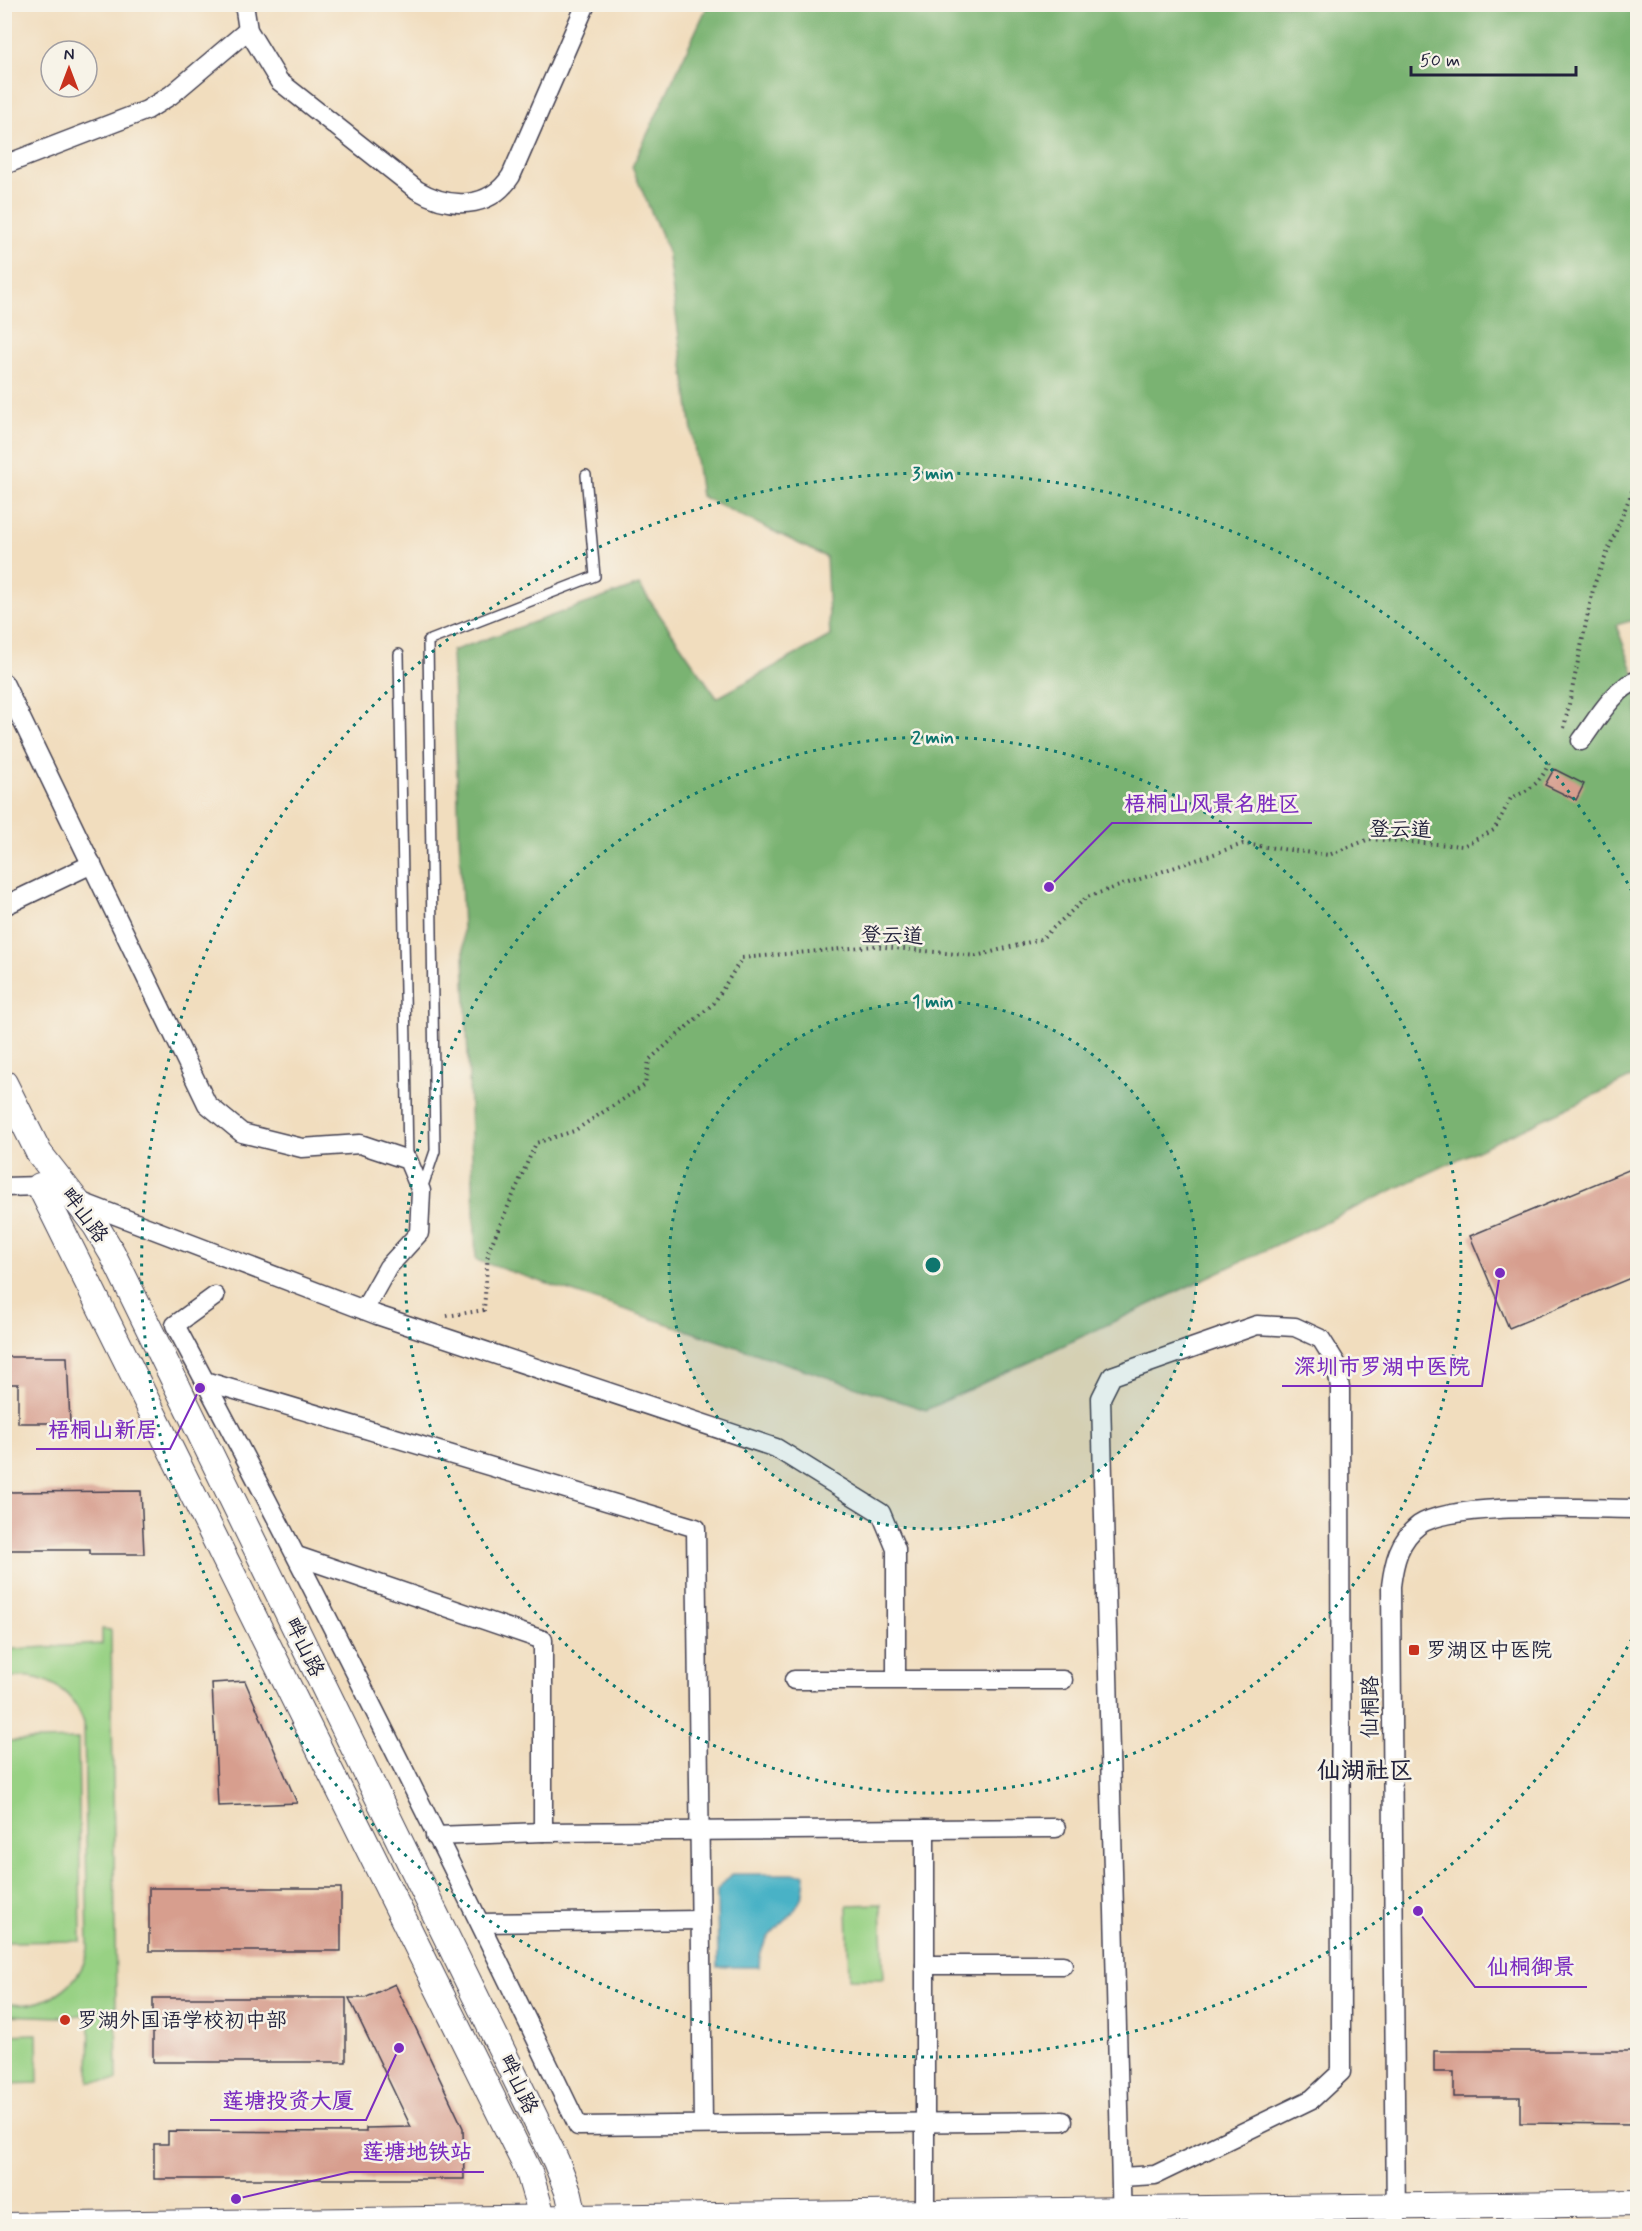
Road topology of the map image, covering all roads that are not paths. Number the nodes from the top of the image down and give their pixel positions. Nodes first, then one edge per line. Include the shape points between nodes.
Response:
1 (244, 4) edge
2 (586, 4) edge
3 (248, 30) junction
4 (4, 165) edge
5 (586, 475) dead end
6 (399, 654) dead end
7 (1638, 680) edge
8 (4, 683) edge
9 (1581, 741) dead end
10 (92, 864) junction
11 (4, 906) edge
12 (4, 1083) edge
13 (408, 1161) junction
14 (4, 1186) edge
15 (40, 1186) joint
16 (421, 1191) junction
17 (74, 1199) junction
18 (215, 1296) dead end
19 (364, 1310) junction
20 (205, 1381) junction
21 (1638, 1509) edge
22 (297, 1556) junction
23 (896, 1678) junction
24 (794, 1680) dead end
25 (1063, 1680) dead end
26 (1056, 1828) dead end
27 (925, 1829) junction
28 (699, 1831) junction
29 (543, 1832) junction
30 (435, 1836) junction
31 (699, 1920) junction
32 (481, 1923) junction
33 (925, 1965) junction
34 (1063, 1965) dead end
35 (1063, 2121) dead end
36 (925, 2122) junction
37 (703, 2124) junction
38 (1121, 2177) junction
39 (1638, 2203) edge
40 (1396, 2216) edge
41 (1122, 2218) edge
42 (925, 2219) edge
43 (575, 2221) edge
44 (545, 2222) edge
45 (4, 2226) edge

1 - 3 street
2 - 3 street via 507,183 491,197 460,204 430,198 417,190 293,94 268,65
3 - 4 street via 171,95 147,110
5 - 16 lane via 595,576 428,641 435,1151
6 - 13 lane
7 - 9 street via 1609,704
8 - 10 street
10 - 11 street
10 - 13 street via 207,1104 242,1133 302,1148 360,1144
12 - 17 street, 畔山路 via 39,1153
13 - 16 street
14 - 15 street
15 - 44 street, 畔山路 via 529,2172
16 - 19 street via 419,1233 388,1267
17 - 19 street
17 - 43 street, 畔山路 via 118,1263 556,2161
18 - 20 street via 175,1325
19 - 23 street via 776,1448 881,1513 896,1550
20 - 22 street
20 - 28 street via 696,1528
21 - 40 street, 仙桐路 via 1456,1513 1420,1525 1405,1539 1397,1554 1391,1586
22 - 29 street via 543,1640
22 - 30 street
23 - 24 street
23 - 25 street
26 - 27 street
27 - 28 street
27 - 33 street
28 - 29 street
28 - 31 street
29 - 30 street
30 - 32 street
31 - 32 street
31 - 37 street
32 - 37 street via 578,2126
33 - 34 street
33 - 36 street
35 - 36 street
36 - 37 street
36 - 42 street
38 - 38 street via 1101,1398 1112,1376 1257,1325 1295,1327 1321,1340 1336,1363 1340,1388 1341,2072 1312,2099 1155,2175
38 - 41 street
39 - 40 street
40 - 41 street
41 - 42 street
42 - 43 street
43 - 44 street
44 - 45 street

